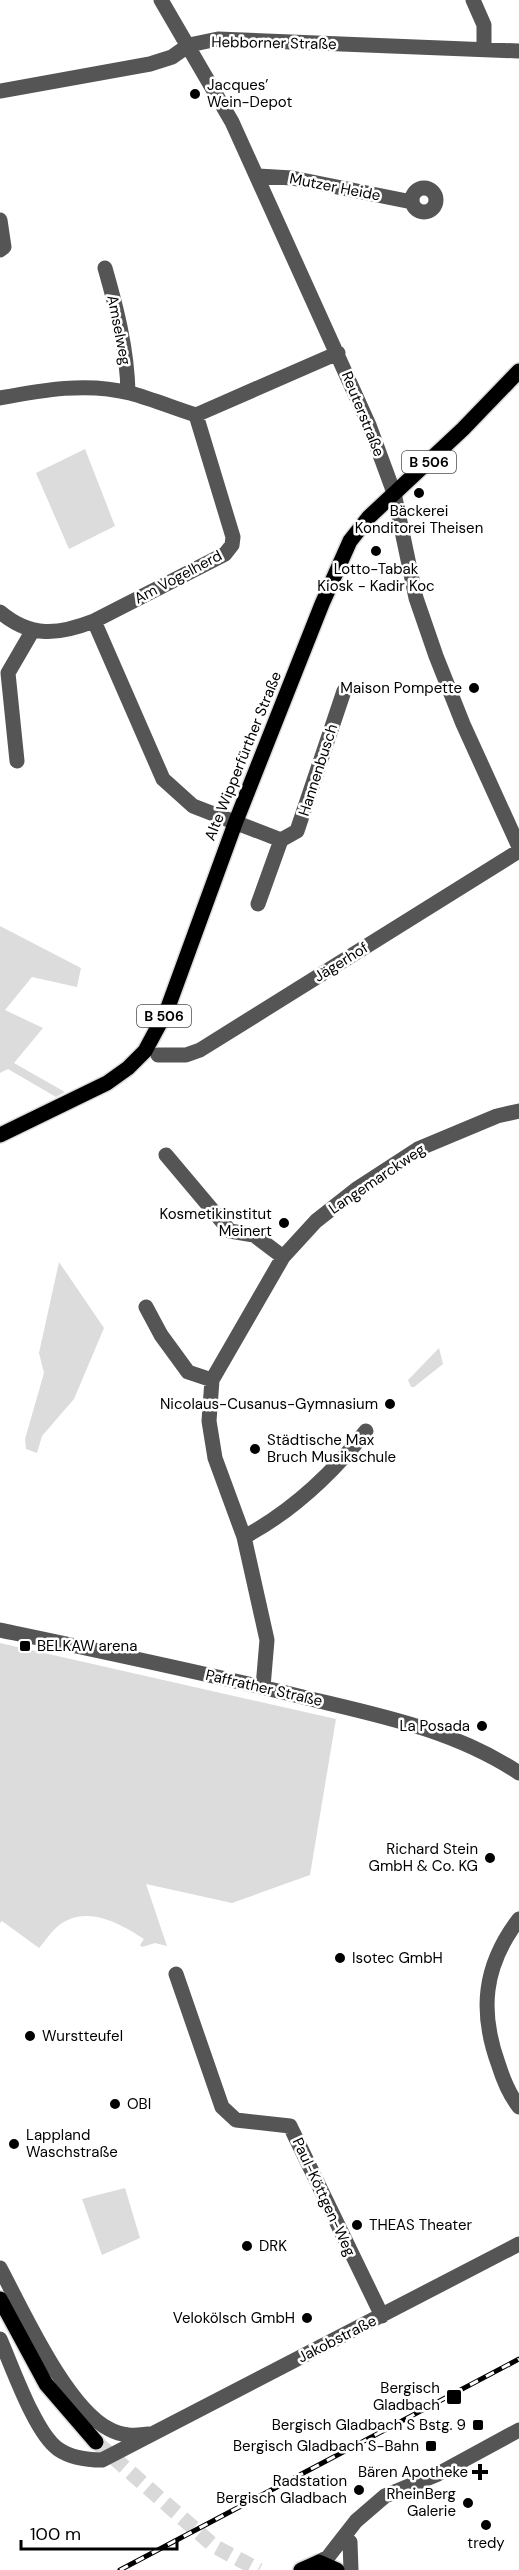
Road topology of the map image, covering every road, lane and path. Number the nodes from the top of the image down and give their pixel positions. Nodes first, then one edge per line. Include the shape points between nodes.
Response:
1 (161, 0) edge
2 (473, 0) edge
3 (189, 45) junction
4 (484, 50) junction
5 (519, 51) edge
6 (0, 91) edge
7 (258, 176) junction
8 (412, 202) dead end
9 (0, 220) edge
10 (0, 250) edge
11 (105, 268) dead end
12 (338, 353) junction
13 (519, 371) edge
14 (128, 392) junction
15 (0, 398) edge
16 (196, 415) junction
17 (394, 493) junction
18 (0, 612) edge
19 (94, 621) junction
20 (33, 630) junction
21 (344, 691) dead end
22 (17, 760) dead end
23 (236, 821) junction
24 (281, 840) junction
25 (519, 849) edge
26 (258, 904) dead end
27 (158, 1054) dead end
28 (519, 1111) edge
29 (0, 1135) edge
30 (166, 1155) dead end
31 (283, 1257) junction
32 (146, 1307) dead end
33 (212, 1380) junction
34 (366, 1431) dead end
35 (244, 1537) junction
36 (0, 1630) edge
37 (263, 1687) junction
38 (519, 1773) edge
39 (519, 1919) edge
40 (176, 1974) dead end
41 (519, 2107) edge
42 (519, 2244) edge
43 (0, 2268) edge
44 (0, 2299) edge
45 (382, 2316) junction
46 (0, 2338) edge
47 (519, 2430) edge
48 (155, 2433) junction
49 (96, 2442) tunnel mouth
50 (407, 2487) junction
51 (350, 2542) junction
52 (319, 2562) junction
53 (301, 2570) edge
54 (338, 2570) edge
55 (351, 2570) edge

1 - 3 street, Reuterstraße
2 - 4 street via 484,25
3 - 4 street, Hebborner Straße via 218,39
3 - 6 street, Hebborner Straße via 172,57 150,64
3 - 7 street, Reuterstraße
4 - 5 street, Hebborner Straße
7 - 8 street, Mutzer Heide via 292,178
7 - 12 street, Reuterstraße
9 - 10 street via 4,247
11 - 14 street, Amselweg via 127,356
12 - 16 street
12 - 17 street, Reuterstraße
13 - 17 main road, Alte Wipperfürther Straße / B 506
14 - 15 street via 85,387
14 - 16 street
16 - 19 street, Am Vogelherd via 233,537 232,545 225,554
17 - 23 main road, Alte Wipperfürther Straße / B 506 via 360,527 344,553
17 - 25 street, Reuterstraße via 416,598 436,656
18 - 20 street
19 - 20 street via 68,631
19 - 23 street via 163,779 193,806
20 - 22 street via 8,673
21 - 24 street, Hannenbusch via 297,831
23 - 24 street
23 - 29 main road, Alte Wipperfürther Straße / B 506 via 166,1010 146,1051 107,1083
24 - 26 street, Hannenbusch
25 - 27 street, Jägerhof via 200,1050 186,1055
28 - 31 street, Langemarckweg via 497,1116 418,1149 316,1221
30 - 31 street via 230,1231 254,1235
31 - 33 street, Langemarckweg
32 - 33 street via 188,1372
33 - 35 street, Langemarckweg via 209,1421 215,1458
34 - 35 street via 300,1502
35 - 37 street, Langemarckweg via 267,1640
36 - 37 street, Paffrather Straße
37 - 38 street, Paffrather Straße via 436,1731
39 - 41 street via 492,1967 486,2018 508,2093
40 - 45 street, Paul-Köttgen-Weg via 222,2107 236,2120 290,2126
42 - 45 street, Jakobstraße
43 - 48 street, Jakobstraße via 43,2349 70,2391 96,2420 132,2436
44 - 49 main road via 46,2384
45 - 48 street, Jakobstraße
46 - 48 street, Jakobstraße via 40,2429 56,2448 71,2456 102,2460
47 - 50 street
50 - 51 street
50 - 52 street via 371,2507 328,2557
51 - 54 street via 340,2556
51 - 55 street
52 - 53 main road
52 - 54 main road

